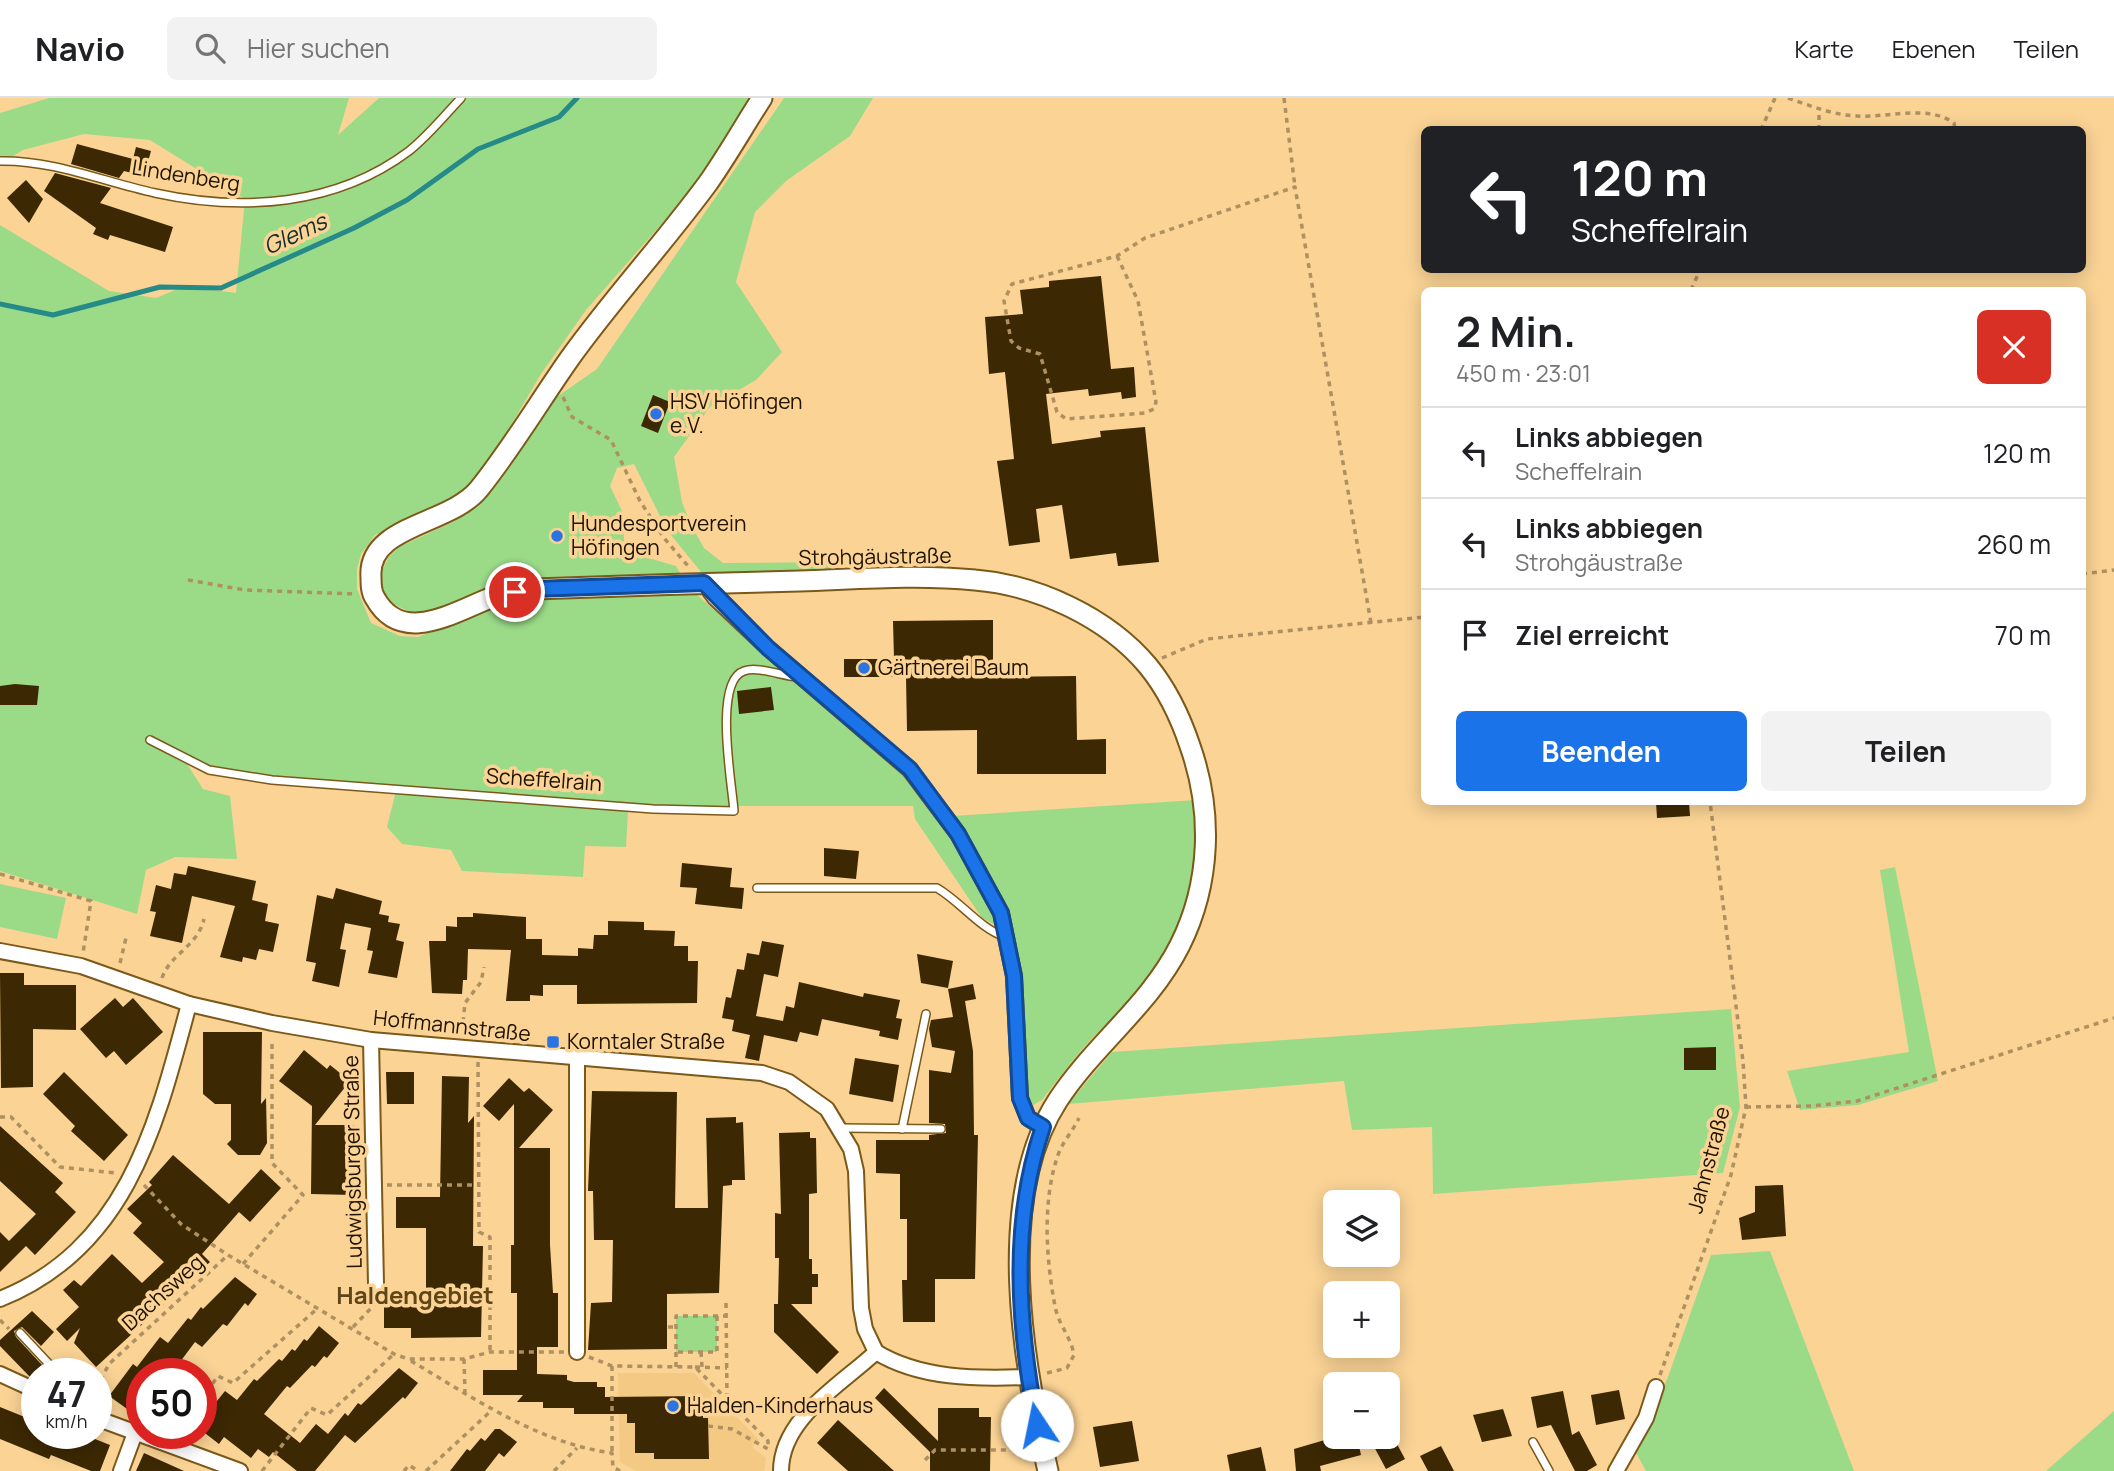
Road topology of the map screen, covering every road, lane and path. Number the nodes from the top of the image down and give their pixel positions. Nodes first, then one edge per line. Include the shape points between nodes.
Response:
1 (461, 98) edge
2 (762, 98) edge
3 (1284, 98) edge
4 (1775, 98) edge
5 (1788, 98) edge
6 (1819, 110) junction
7 (1763, 126) edge
8 (1819, 126) edge
9 (1954, 126) edge
10 (0, 161) edge
11 (1295, 187) junction
12 (1116, 256) junction
13 (563, 393) dead end
14 (2114, 570) edge
15 (2086, 574) edge
16 (188, 580) dead end
17 (704, 583) junction
18 (373, 596) junction
19 (1421, 617) edge
20 (1371, 623) junction
21 (1148, 666) junction
22 (805, 677) junction
23 (150, 740) dead end
24 (1710, 805) edge
25 (0, 874) edge
26 (757, 888) dead end
27 (204, 919) dead end
28 (1007, 937) junction
29 (126, 938) dead end
30 (0, 951) edge
31 (80, 966) junction
32 (119, 967) dead end
33 (484, 967) dead end
34 (163, 973) dead end
35 (189, 1003) junction
36 (926, 1014) dead end
37 (2114, 1018) edge
38 (462, 1019) dead end
39 (272, 1038) dead end
40 (371, 1040) junction
41 (577, 1059) junction
42 (478, 1069) dead end
43 (1745, 1107) junction
44 (0, 1117) edge
45 (1079, 1118) dead end
46 (1043, 1127) junction
47 (841, 1128) junction
48 (902, 1129) junction
49 (941, 1129) dead end
50 (134, 1175) junction
51 (374, 1185) junction
52 (479, 1185) junction
53 (228, 1255) junction
54 (243, 1264) junction
55 (376, 1284) joint
56 (0, 1298) edge
57 (726, 1303) dead end
58 (319, 1308) junction
59 (717, 1316) junction
60 (726, 1316) junction
61 (353, 1327) junction
62 (668, 1327) dead end
63 (676, 1327) junction
64 (20, 1333) dead end
65 (676, 1352) junction
66 (701, 1352) junction
67 (490, 1353) junction
68 (577, 1353) junction
69 (876, 1353) junction
70 (394, 1354) junction
71 (43, 1358) edge
72 (408, 1359) junction
73 (464, 1359) junction
74 (112, 1361) edge
75 (612, 1366) junction
76 (676, 1367) junction
77 (695, 1367) junction
78 (702, 1367) junction
79 (727, 1368) junction
80 (0, 1374) edge
81 (217, 1377) edge
82 (1027, 1377) junction
83 (21, 1384) edge
84 (1656, 1387) joint
85 (465, 1392) junction
86 (727, 1399) junction
87 (492, 1410) junction
88 (708, 1426) dead end
89 (1533, 1442) dead end
90 (577, 1448) junction
91 (129, 1449) edge
92 (179, 1449) edge
93 (768, 1450) junction
94 (1043, 1450) junction
95 (612, 1453) junction
96 (925, 1460) dead end
97 (780, 1470) edge
98 (121, 1471) edge
99 (240, 1471) edge
100 (262, 1471) edge
101 (404, 1471) edge
102 (418, 1471) edge
103 (426, 1471) edge
104 (554, 1471) edge
105 (620, 1471) edge
106 (1048, 1471) edge
107 (1549, 1471) edge
108 (1616, 1471) edge

1 - 10 lane, Lindenberg via 410,150 354,183 292,201 230,205 157,193 48,165
2 - 18 main road via 708,183 570,358 474,495 456,509 382,544 370,573
3 - 11 path
4 - 7 path
5 - 6 path
6 - 8 path
6 - 9 path via 1856,116 1935,113
11 - 12 path via 1145,238
11 - 20 path
12 - 12 path via 1138,301 1154,409 1066,419 1057,412 1040,354 1011,341 1004,301 1007,291 1024,280
13 - 17 path via 572,417 611,440 640,501 664,538
14 - 15 path
16 - 18 path via 245,590
17 - 18 main road, Strohgäustraße via 534,589 496,596 421,623 395,619
17 - 21 main road, Strohgäustraße via 932,578 1010,586 1058,601 1086,617
17 - 22 street via 768,648
19 - 20 path
20 - 21 path via 1207,639
21 - 46 main road, Strohgäustraße via 1189,741 1205,799 1205,855 1196,905 1180,945 1158,980 1078,1073
22 - 23 lane, Scheffelrain via 746,669 731,683 726,714 734,811 272,780 209,770
22 - 28 street via 910,769 936,802 981,870
24 - 43 path, Jahnstraße
25 - 31 path via 92,901
26 - 28 lane via 937,888 991,932
27 - 34 path via 189,947
28 - 46 street via 1014,976 1020,1098 1028,1118
29 - 32 path
30 - 31 street, Hoffmannstraße
31 - 35 street, Hoffmannstraße
33 - 38 path
35 - 40 street, Hoffmannstraße
35 - 50 street via 160,1109
36 - 48 lane
37 - 43 path via 1857,1101
39 - 54 path via 272,1163 303,1195
40 - 41 street, Hoffmannstraße
40 - 51 street, Ludwigsburger Straße
41 - 47 street, Hoffmannstraße via 762,1073 807,1093
41 - 68 street
42 - 52 path
43 - 84 path, Jahnstraße via 1727,1185
44 - 50 path via 11,1117 60,1167
45 - 82 path via 1058,1154 1048,1219 1055,1308 1074,1355 1066,1368
46 - 82 main road, Strohgäustraße via 1025,1195 1021,1245
47 - 48 lane
47 - 69 street, Hoffmannstraße via 856,1171 861,1308 864,1329
48 - 49 lane
50 - 53 path via 181,1224
50 - 56 street via 78,1251 43,1278
51 - 52 path
51 - 55 street, Ludwigsburger Straße
52 - 67 path via 479,1232 491,1237
53 - 54 path
53 - 74 path, Dachsweg
54 - 58 path
55 - 61 path via 377,1302
57 - 60 path
58 - 61 path
58 - 81 path via 233,1383
59 - 60 path
59 - 63 path via 676,1316
59 - 66 path via 717,1352
60 - 79 path
61 - 70 path
62 - 63 path
63 - 65 path
64 - 71 lane
65 - 66 path
65 - 76 path
66 - 78 path
67 - 68 path
67 - 73 path
68 - 75 path
69 - 82 street via 914,1370
69 - 97 street via 796,1425 784,1448
70 - 72 path
70 - 100 path via 327,1415 311,1408
72 - 73 path
72 - 85 path
73 - 85 path
75 - 76 path
75 - 95 path
76 - 77 path
77 - 78 path
77 - 86 path
78 - 79 path
79 - 86 path
80 - 83 street
82 - 94 main road, Strohgäustraße
84 - 108 street via 1642,1427
85 - 87 path
86 - 93 path via 768,1441
87 - 90 path
87 - 103 path
88 - 93 path via 732,1429
89 - 107 lane
90 - 95 path
90 - 104 path
91 - 98 street
92 - 99 street
93 - 97 path
94 - 96 path via 935,1450
94 - 106 main road, Strohgäustraße
95 - 105 path via 613,1467
101 - 102 path via 409,1465

